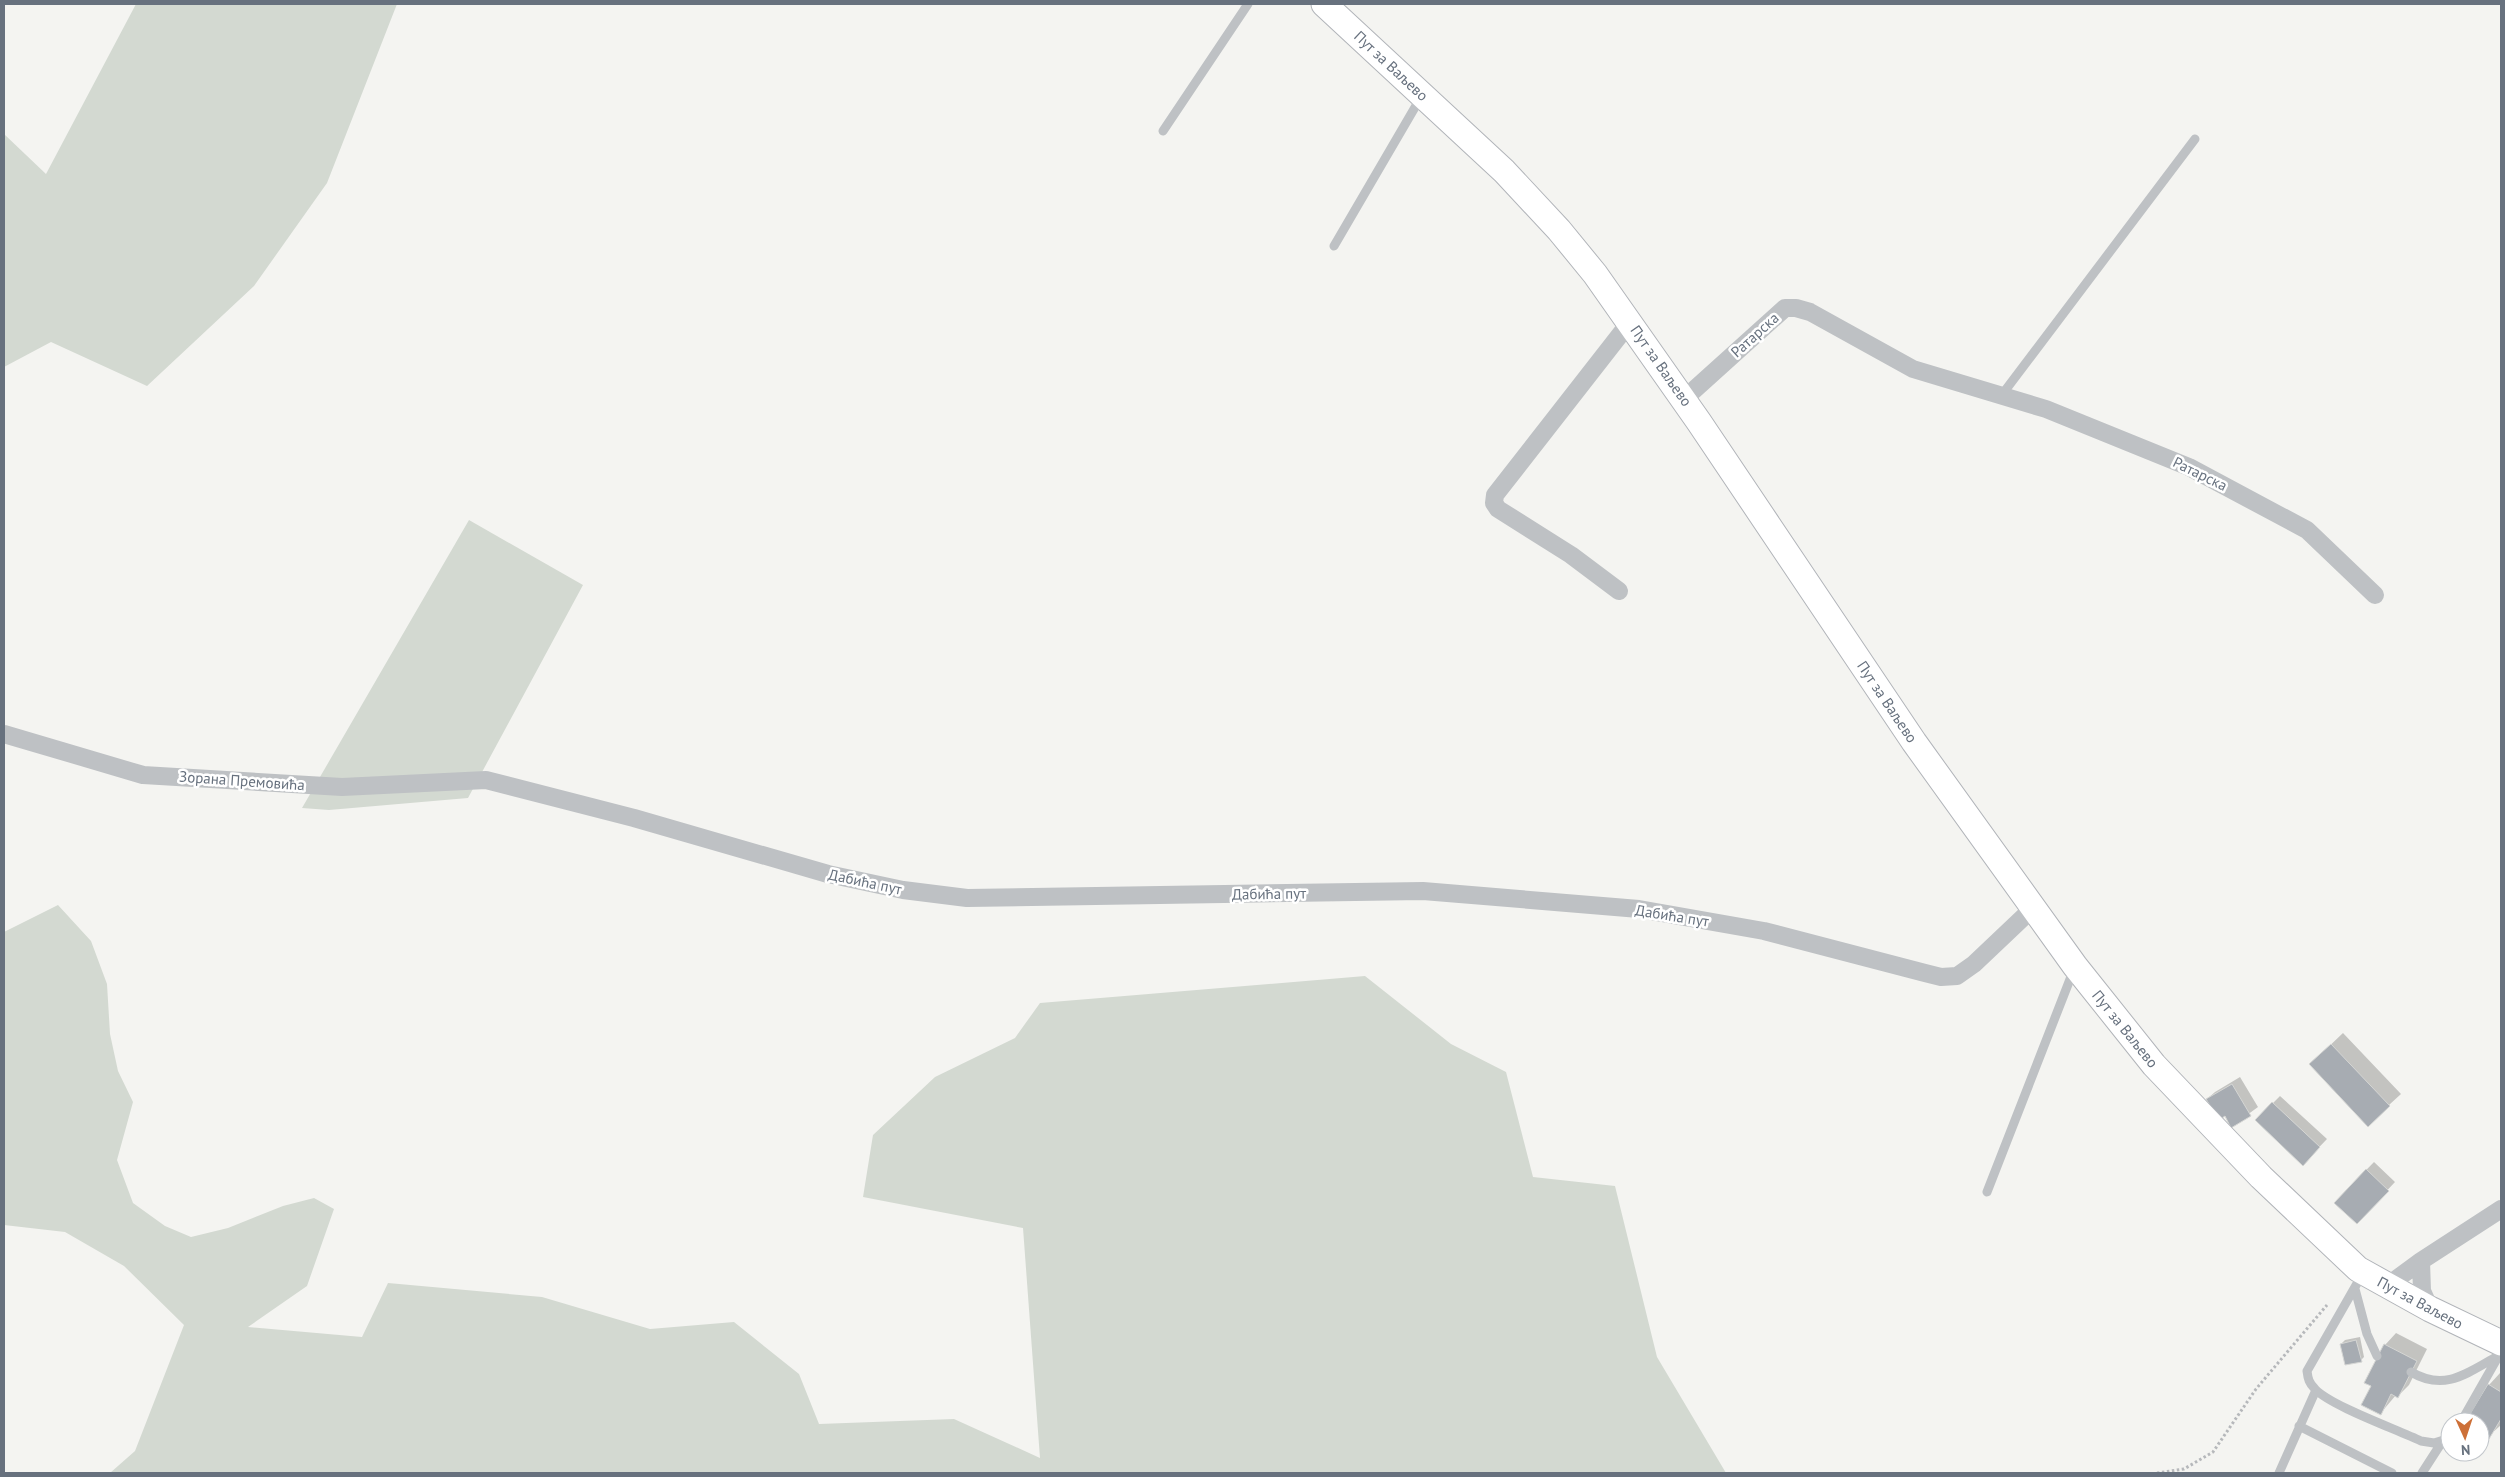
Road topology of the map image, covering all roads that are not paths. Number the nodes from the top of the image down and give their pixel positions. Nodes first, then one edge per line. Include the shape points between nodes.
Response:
1 (1248, 4) edge
2 (1326, 4) edge
3 (1422, 94) junction
4 (1163, 131) dead end
5 (2195, 139) dead end
6 (1334, 246) dead end
7 (1630, 322) junction
8 (2001, 396) junction
9 (1684, 399) junction
10 (1619, 591) dead end
11 (2375, 594) dead end
12 (4, 734) edge
13 (486, 780) joint
14 (2032, 909) junction
15 (2075, 966) junction
16 (1987, 1192) dead end
17 (2501, 1209) edge
18 (2421, 1261) junction
19 (2359, 1281) junction
20 (2387, 1286) junction
21 (2430, 1309) junction
22 (2500, 1350) edge
23 (2377, 1356) dead end
24 (2411, 1372) dead end
25 (2316, 1390) junction
26 (2466, 1412) edge
27 (2299, 1426) junction
28 (2440, 1442) edge
29 (2440, 1448) edge
30 (2279, 1473) edge
31 (2392, 1473) edge
32 (2422, 1473) edge

1 - 4 lane
2 - 3 main road, Пут за Ваљево
3 - 6 lane
3 - 7 main road, Пут за Ваљево via 1524,191 1595,274
5 - 8 lane
7 - 9 main road, Пут за Ваљево
7 - 10 street via 1495,495 1494,503 1498,509 1571,555
8 - 9 street, Ратарска via 1914,370 1810,312 1785,308
8 - 11 street, Ратарска via 2046,409 2198,472 2307,530
9 - 14 main road, Пут за Ваљево via 1889,706
12 - 13 street, Зорана Премовића via 143,774 342,787
13 - 14 street, Дабића пут via 634,818 828,874 903,890 966,898 1423,891 1639,909 1764,931 1950,977 1966,971
14 - 15 main road, Пут за Ваљево
15 - 16 lane
15 - 19 main road, Пут за Ваљево via 2130,1038 2173,1086 2334,1248
17 - 18 street
18 - 20 street
18 - 21 street via 2422,1291
19 - 20 main road, Пут за Ваљево
19 - 23 lane via 2367,1334
19 - 25 lane via 2307,1371 2309,1382
20 - 21 main road, Пут за Ваљево
21 - 22 main road, Пут за Ваљево
22 - 24 lane via 2459,1377 2438,1382
22 - 26 lane
25 - 27 lane
25 - 28 lane via 2421,1441
27 - 30 lane
27 - 31 lane
29 - 32 lane

